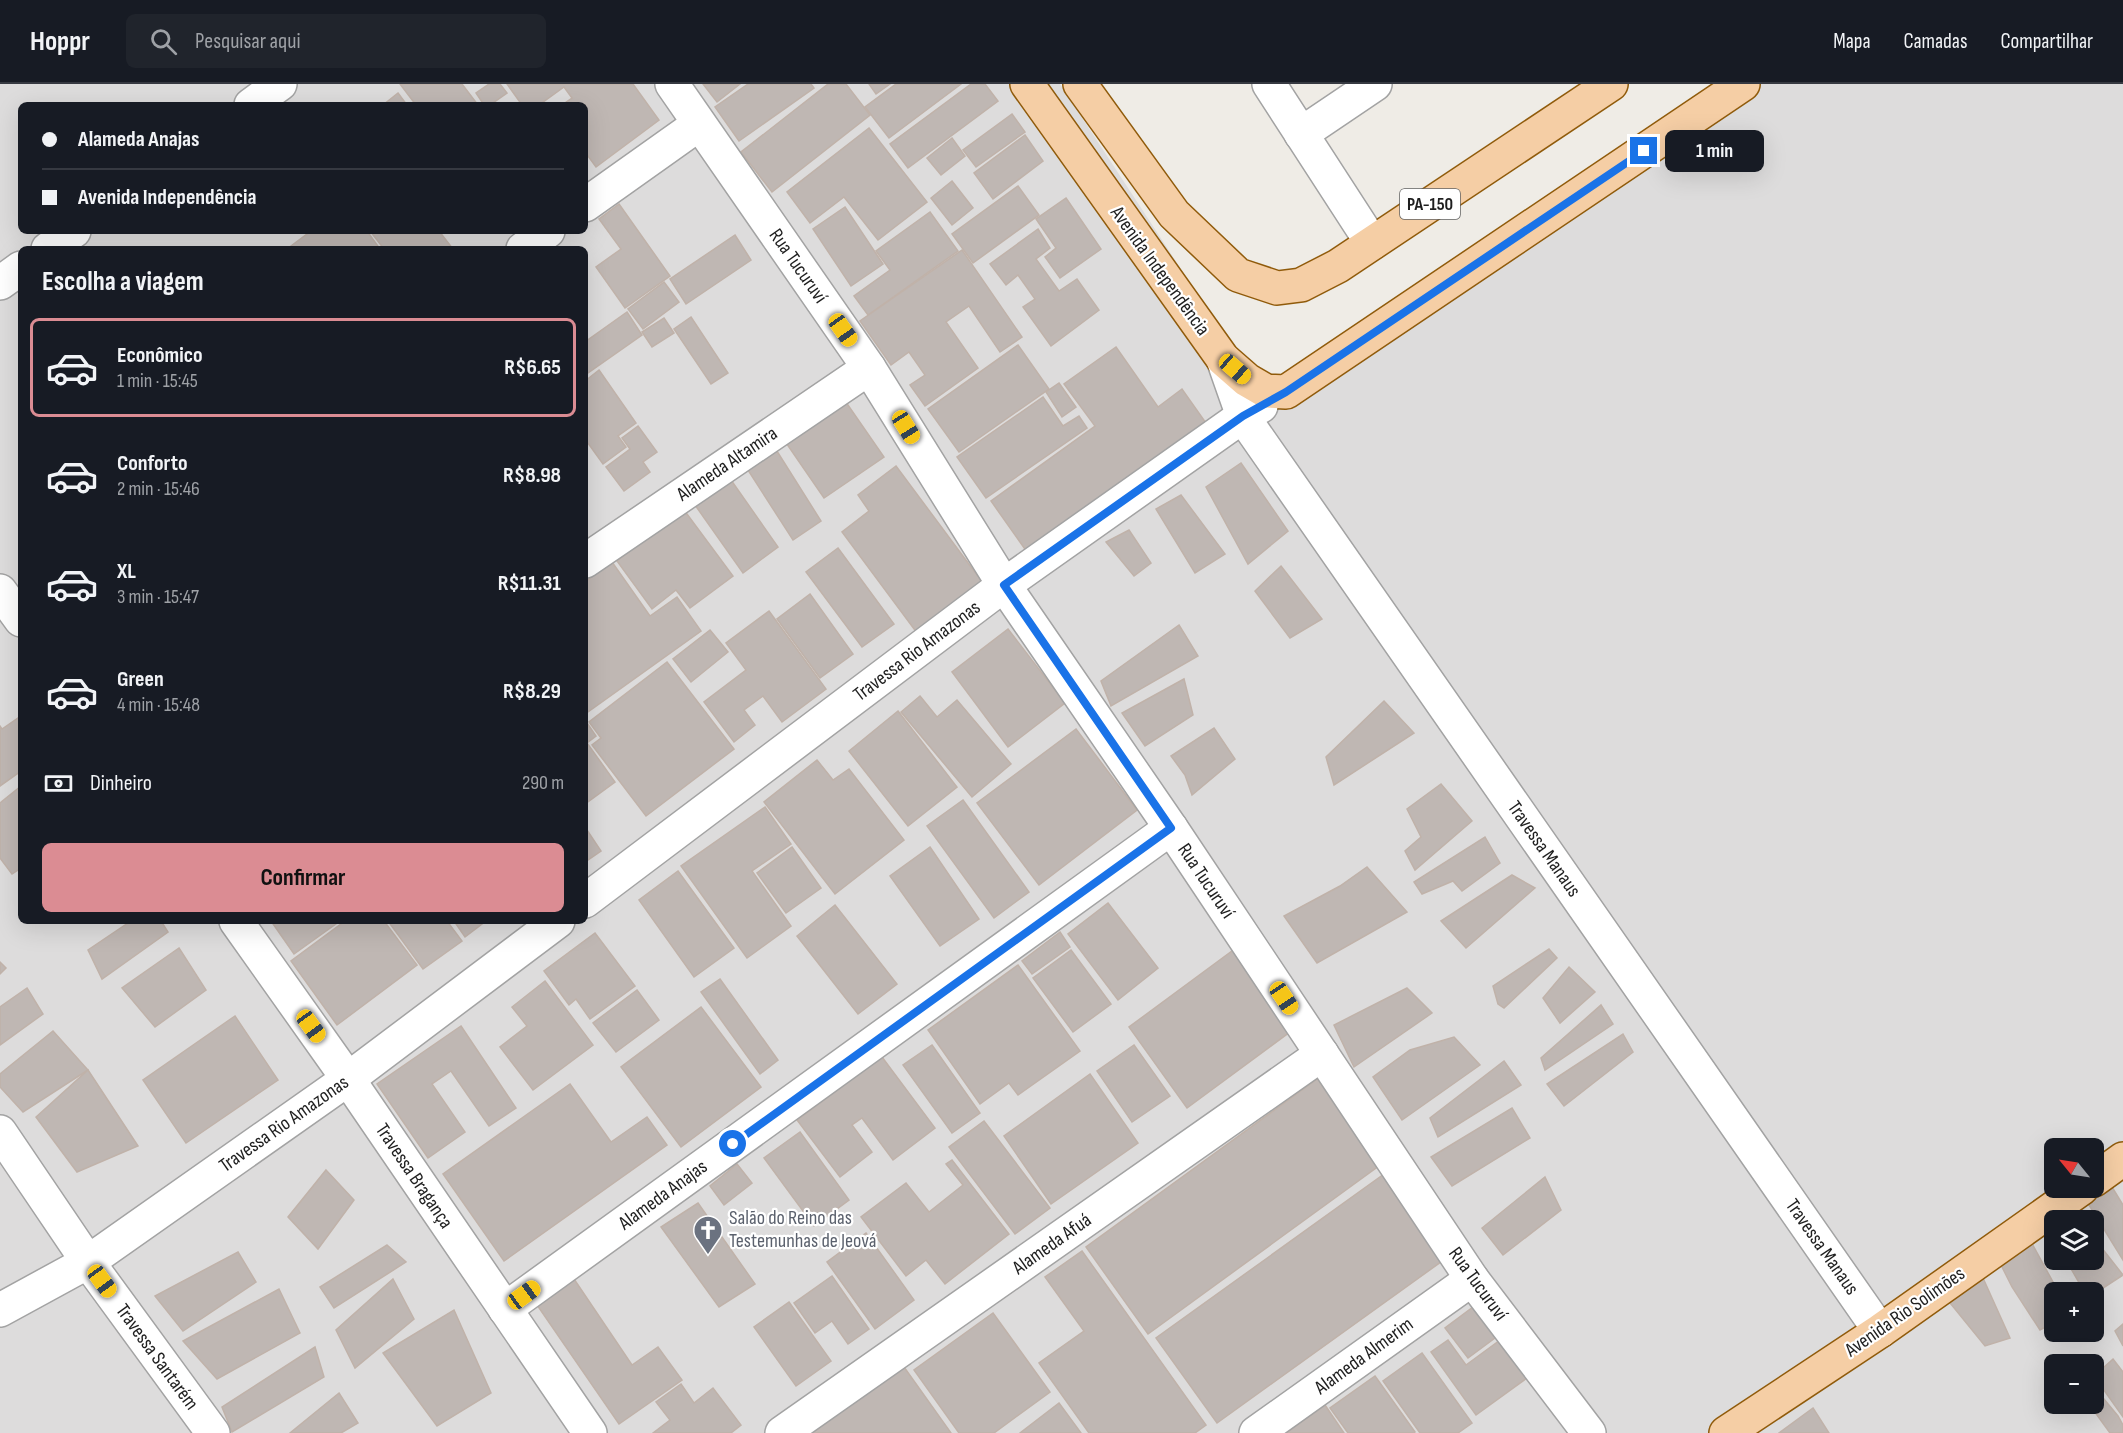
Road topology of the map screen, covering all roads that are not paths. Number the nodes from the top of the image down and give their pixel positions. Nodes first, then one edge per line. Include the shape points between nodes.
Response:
1 (280, 84) edge
2 (672, 84) edge
3 (1027, 84) edge
4 (1080, 84) edge
5 (1269, 84) edge
6 (1375, 84) edge
7 (1611, 84) edge
8 (1743, 84) edge
9 (255, 102) edge
10 (699, 124) junction
11 (1301, 134) junction
12 (588, 203) edge
13 (70, 234) edge
14 (544, 234) edge
15 (1372, 243) junction
16 (52, 246) edge
17 (527, 246) edge
18 (18, 270) edge
19 (0, 283) edge
20 (1223, 359) junction
21 (869, 368) junction
22 (1286, 392) junction
23 (1243, 416) junction
24 (588, 559) edge
25 (1004, 585) junction
26 (1171, 828) junction
27 (588, 898) edge
28 (238, 924) edge
29 (554, 924) edge
30 (1322, 1054) junction
31 (348, 1079) junction
32 (0, 1132) edge
33 (2123, 1159) edge
34 (2104, 1173) edge
35 (2068, 1198) edge
36 (88, 1262) junction
37 (1472, 1279) junction
38 (505, 1309) junction
39 (0, 1310) edge
40 (1880, 1331) junction
41 (213, 1433) edge
42 (590, 1433) edge
43 (782, 1433) edge
44 (1256, 1433) edge
45 (1589, 1433) edge
46 (1726, 1433) edge

1 - 9 street
2 - 10 street, Rua Tucuruví
3 - 20 main road, Avenida Independência
4 - 15 main road, PA-150 via 1174,214 1238,275 1277,288 1301,285
5 - 11 street
6 - 11 street
7 - 15 main road, PA-150
8 - 22 main road
10 - 12 street
10 - 21 street, Rua Tucuruví
11 - 15 street
13 - 16 street
14 - 17 street
18 - 19 street
20 - 22 main road, Avenida Independência via 1266,391
20 - 23 street, Travessa Manaus
21 - 24 street, Alameda Altamira
21 - 25 street, Rua Tucuruví
22 - 23 street, Travessa Rio Amazonas
23 - 25 street, Travessa Rio Amazonas
23 - 40 street, Travessa Manaus
25 - 26 street, Rua Tucuruví
25 - 27 street, Travessa Rio Amazonas
26 - 30 street, Rua Tucuruví
26 - 38 street, Alameda Anajas
28 - 31 street, Travessa Bragança
29 - 31 street, Travessa Rio Amazonas
30 - 37 street, Rua Tucuruví
30 - 43 street, Alameda Afuá
31 - 36 street, Travessa Rio Amazonas
31 - 38 street, Travessa Bragança
32 - 36 street, Travessa Santarém
33 - 34 main road
35 - 40 main road, Avenida Rio Solimões
36 - 39 street, Travessa Rio Amazonas
36 - 41 street, Travessa Santarém
37 - 44 street, Alameda Almerim
37 - 45 street, Rua Tucuruví
38 - 42 street, Travessa Bragança
40 - 46 main road, Avenida Rio Solimões

